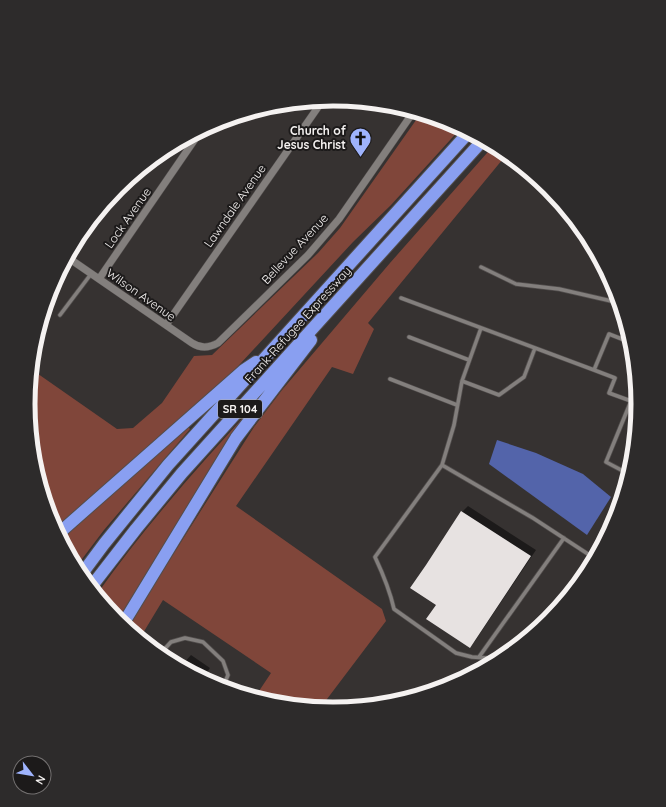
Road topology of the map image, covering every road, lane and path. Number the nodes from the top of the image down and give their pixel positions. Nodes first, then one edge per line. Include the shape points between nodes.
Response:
1 (319, 106) edge
2 (410, 116) edge
3 (465, 136) edge
4 (195, 139) edge
5 (480, 144) edge
6 (72, 260) edge
7 (481, 267) dead end
8 (91, 274) junction
9 (99, 279) junction
10 (401, 298) dead end
11 (613, 301) edge
12 (327, 314) junction
13 (60, 315) dead end
14 (166, 325) junction
15 (481, 328) junction
16 (410, 337) dead end
17 (624, 340) edge
18 (204, 348) joint
19 (535, 348) junction
20 (269, 354) junction
21 (469, 360) junction
22 (594, 370) junction
23 (390, 379) dead end
24 (462, 381) junction
25 (631, 401) joint
26 (458, 405) junction
27 (442, 465) junction
28 (623, 470) edge
29 (63, 529) edge
30 (564, 538) junction
31 (590, 555) edge
32 (85, 569) edge
33 (95, 582) edge
34 (127, 618) edge
35 (164, 649) edge
36 (479, 657) junction
37 (488, 658) edge
38 (225, 681) edge

1 - 14 street, Lawndale Avenue
2 - 18 street, Bellevue Avenue via 339,219 308,255 218,343
3 - 20 highway, Frank-Refugee Expressway / SR 104
4 - 9 street, Lock Avenue
5 - 12 highway, Frank-Refugee Expressway / SR 104
6 - 8 street, Wilson Avenue
7 - 11 lane via 516,284 559,289
8 - 9 street, Wilson Avenue
8 - 13 lane
9 - 14 street, Wilson Avenue
10 - 15 lane
12 - 33 highway, Frank-Refugee Expressway / SR 104 via 173,484
12 - 34 highway via 307,347 236,438
14 - 18 street, Wilson Avenue via 198,347
15 - 19 lane
15 - 21 lane
16 - 21 lane
17 - 22 lane via 609,334
19 - 22 lane
19 - 24 lane via 524,377 499,395
20 - 29 highway via 244,370
20 - 32 highway, Frank-Refugee Expressway / SR 104 via 168,465
21 - 24 lane
22 - 25 lane via 614,378 609,393
23 - 26 lane
24 - 26 lane
25 - 28 lane via 606,462
26 - 27 lane
27 - 30 lane
27 - 36 lane via 375,557 394,609 456,653
30 - 31 lane
30 - 36 lane
35 - 38 lane via 171,642 185,638 203,642 223,661 228,675
36 - 37 lane

